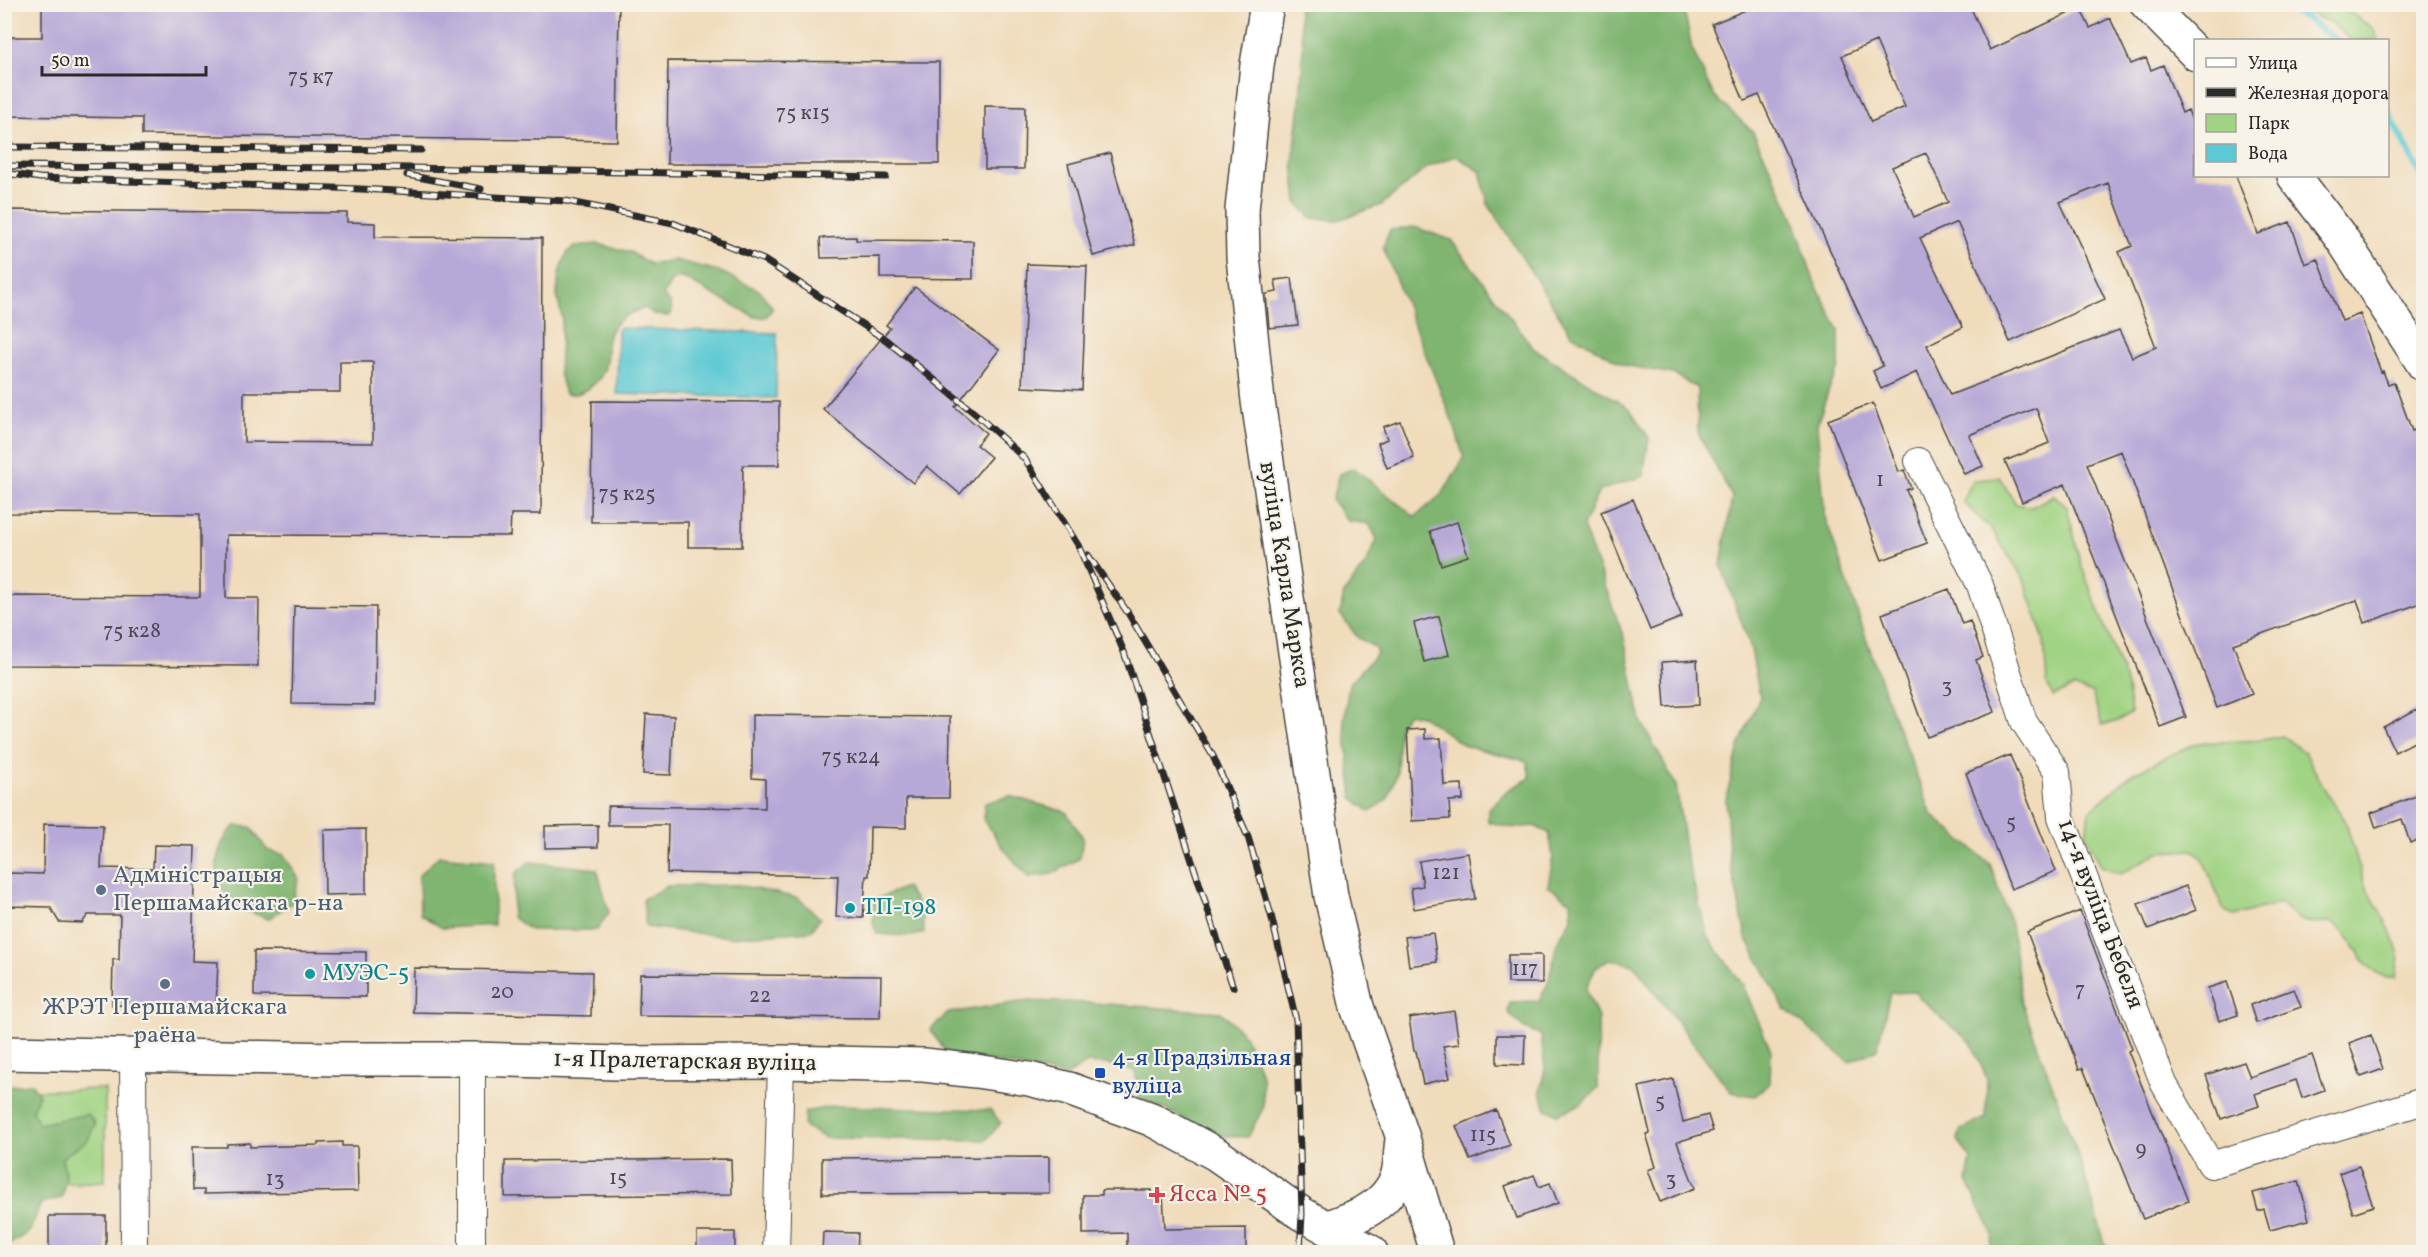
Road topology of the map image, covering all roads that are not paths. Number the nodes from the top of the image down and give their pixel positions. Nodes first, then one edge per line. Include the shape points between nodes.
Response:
1 (1267, 4) edge
2 (2147, 4) edge
3 (2194, 52) edge
4 (2295, 177) edge
5 (2424, 365) edge
6 (1918, 462) dead end
7 (4, 1053) edge
8 (133, 1056) junction
9 (472, 1059) junction
10 (781, 1062) junction
11 (2424, 1101) edge
12 (1402, 1135) junction
13 (1326, 1228) junction
14 (134, 1252) edge
15 (472, 1252) edge
16 (776, 1252) edge
17 (1371, 1252) edge
18 (1437, 1252) edge

1 - 12 main road, вуліца Карла Маркса via 1242,210 1258,401 1331,896 1357,1007
2 - 3 main road
4 - 5 main road via 2342,239
6 - 11 street, 14-я вуліца Бебеля via 1980,585 2024,722 2057,772 2061,817 2164,1084 2211,1165
7 - 8 main road, 1-я Пралетарская вуліца
8 - 9 main road, 1-я Пралетарская вуліца
8 - 14 street
9 - 10 main road, 1-я Пралетарская вуліца
9 - 15 street
10 - 13 main road, 1-я Пралетарская вуліца via 924,1065 1029,1079 1069,1089 1151,1119 1216,1154
10 - 16 street
12 - 13 main road, вуліца Карла Маркса via 1397,1178 1382,1202
12 - 18 main road, вуліца Карла Маркса
13 - 17 main road

